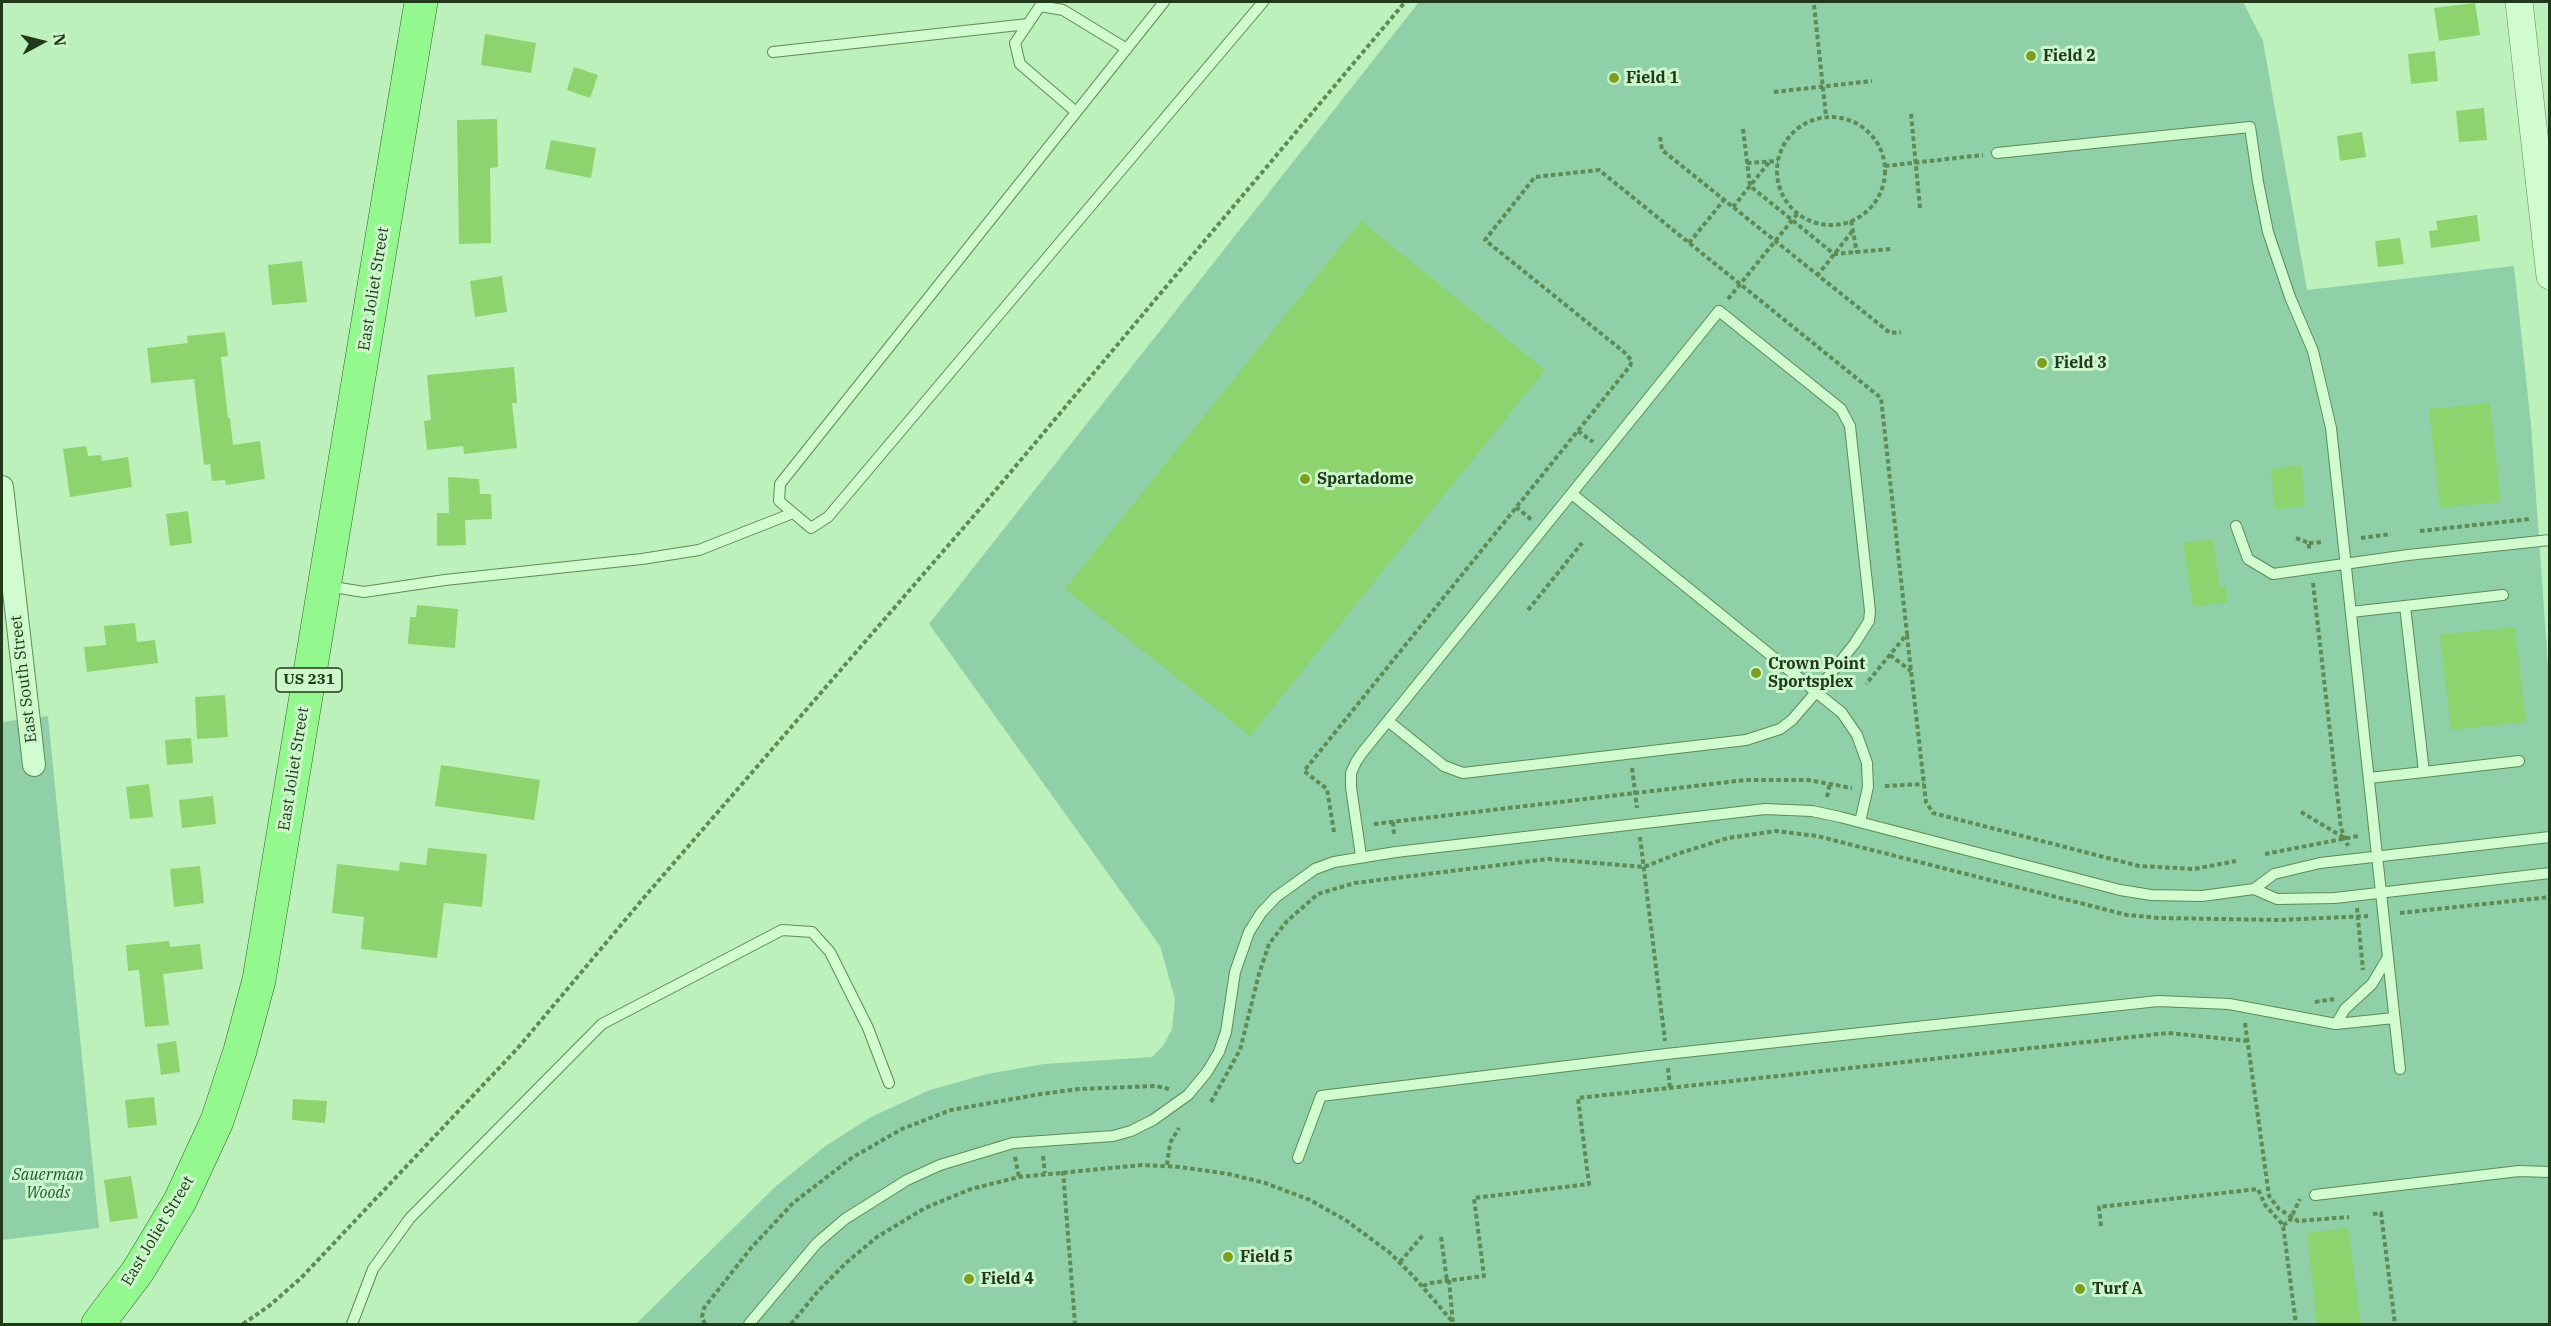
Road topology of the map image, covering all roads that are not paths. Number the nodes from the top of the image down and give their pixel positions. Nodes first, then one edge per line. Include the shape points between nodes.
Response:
1 (422, 2) edge
2 (1164, 2) edge
3 (1263, 2) edge
4 (2519, 2) edge
5 (1028, 24) junction
6 (1127, 49) junction
7 (773, 52) dead end
8 (1076, 112) junction
9 (1998, 153) road end
10 (2549, 260) edge
11 (2, 487) edge
12 (1572, 494) junction
13 (793, 513) junction
14 (2236, 526) dead end
15 (2550, 540) edge
16 (2345, 562) junction
17 (325, 586) junction
18 (2503, 595) dead end
19 (2405, 606) junction
20 (2351, 612) junction
21 (1817, 691) junction
22 (1388, 721) junction
23 (2519, 761) dead end
24 (34, 765) dead end
25 (2424, 772) junction
26 (2369, 778) junction
27 (1860, 822) junction
28 (2550, 837) edge
29 (1360, 856) junction
30 (2378, 857) junction
31 (2550, 873) edge
32 (2254, 889) junction
33 (2381, 892) junction
34 (2389, 956) junction
35 (2394, 1018) junction
36 (2336, 1024) junction
37 (2400, 1069) dead end
38 (889, 1083) dead end
39 (1298, 1158) dead end
40 (2550, 1172) edge
41 (2315, 1195) dead end
42 (98, 1324) edge
43 (351, 1324) edge
44 (749, 1324) edge

1 - 17 main road, East Joliet Street / US 231
2 - 6 lane
3 - 13 lane via 828,517 811,528
4 - 10 street
5 - 6 lane via 1040,6 1063,10
5 - 7 lane
5 - 8 lane via 1015,43 1020,64
6 - 8 lane
8 - 13 lane via 780,484 779,501
9 - 16 lane via 2250,127 2268,232 2313,351 2331,428
11 - 24 street, East South Street
12 - 21 lane
12 - 21 lane via 1719,311 1841,409 1850,426 1870,611 1865,630
12 - 22 lane
13 - 17 lane via 699,550 642,559 364,592
14 - 16 lane via 2248,559 2273,573
15 - 16 lane
16 - 20 lane
17 - 42 main road, East Joliet Street / US 231 via 259,980 240,1051 217,1121 180,1200 138,1271
18 - 19 lane
19 - 20 lane
19 - 25 lane
20 - 26 lane
21 - 22 lane via 1792,720 1768,734 1746,740 1463,773 1444,766
21 - 27 lane via 1851,723 1863,750 1868,787
22 - 29 lane via 1351,773
23 - 25 lane
25 - 26 lane
26 - 30 lane
27 - 29 lane via 1812,811 1765,809
27 - 32 lane via 2136,893 2194,896
28 - 30 lane
29 - 44 lane via 1315,869 1295,881 1261,913 1240,952 1219,1052 1193,1090 1174,1107 1131,1131 1113,1136 1013,1143 940,1165 907,1180 875,1198 817,1243
30 - 32 lane via 2320,863 2274,874
30 - 33 lane
31 - 33 lane
32 - 33 lane via 2277,899
33 - 34 lane
34 - 35 lane
34 - 36 lane via 2372,984 2345,1009
35 - 36 lane
35 - 37 lane
36 - 39 lane via 2229,1004 2158,1001 1321,1096
38 - 43 lane via 868,1028 830,952 812,932 782,930 602,1024 410,1218 373,1269
40 - 41 lane via 2518,1171

